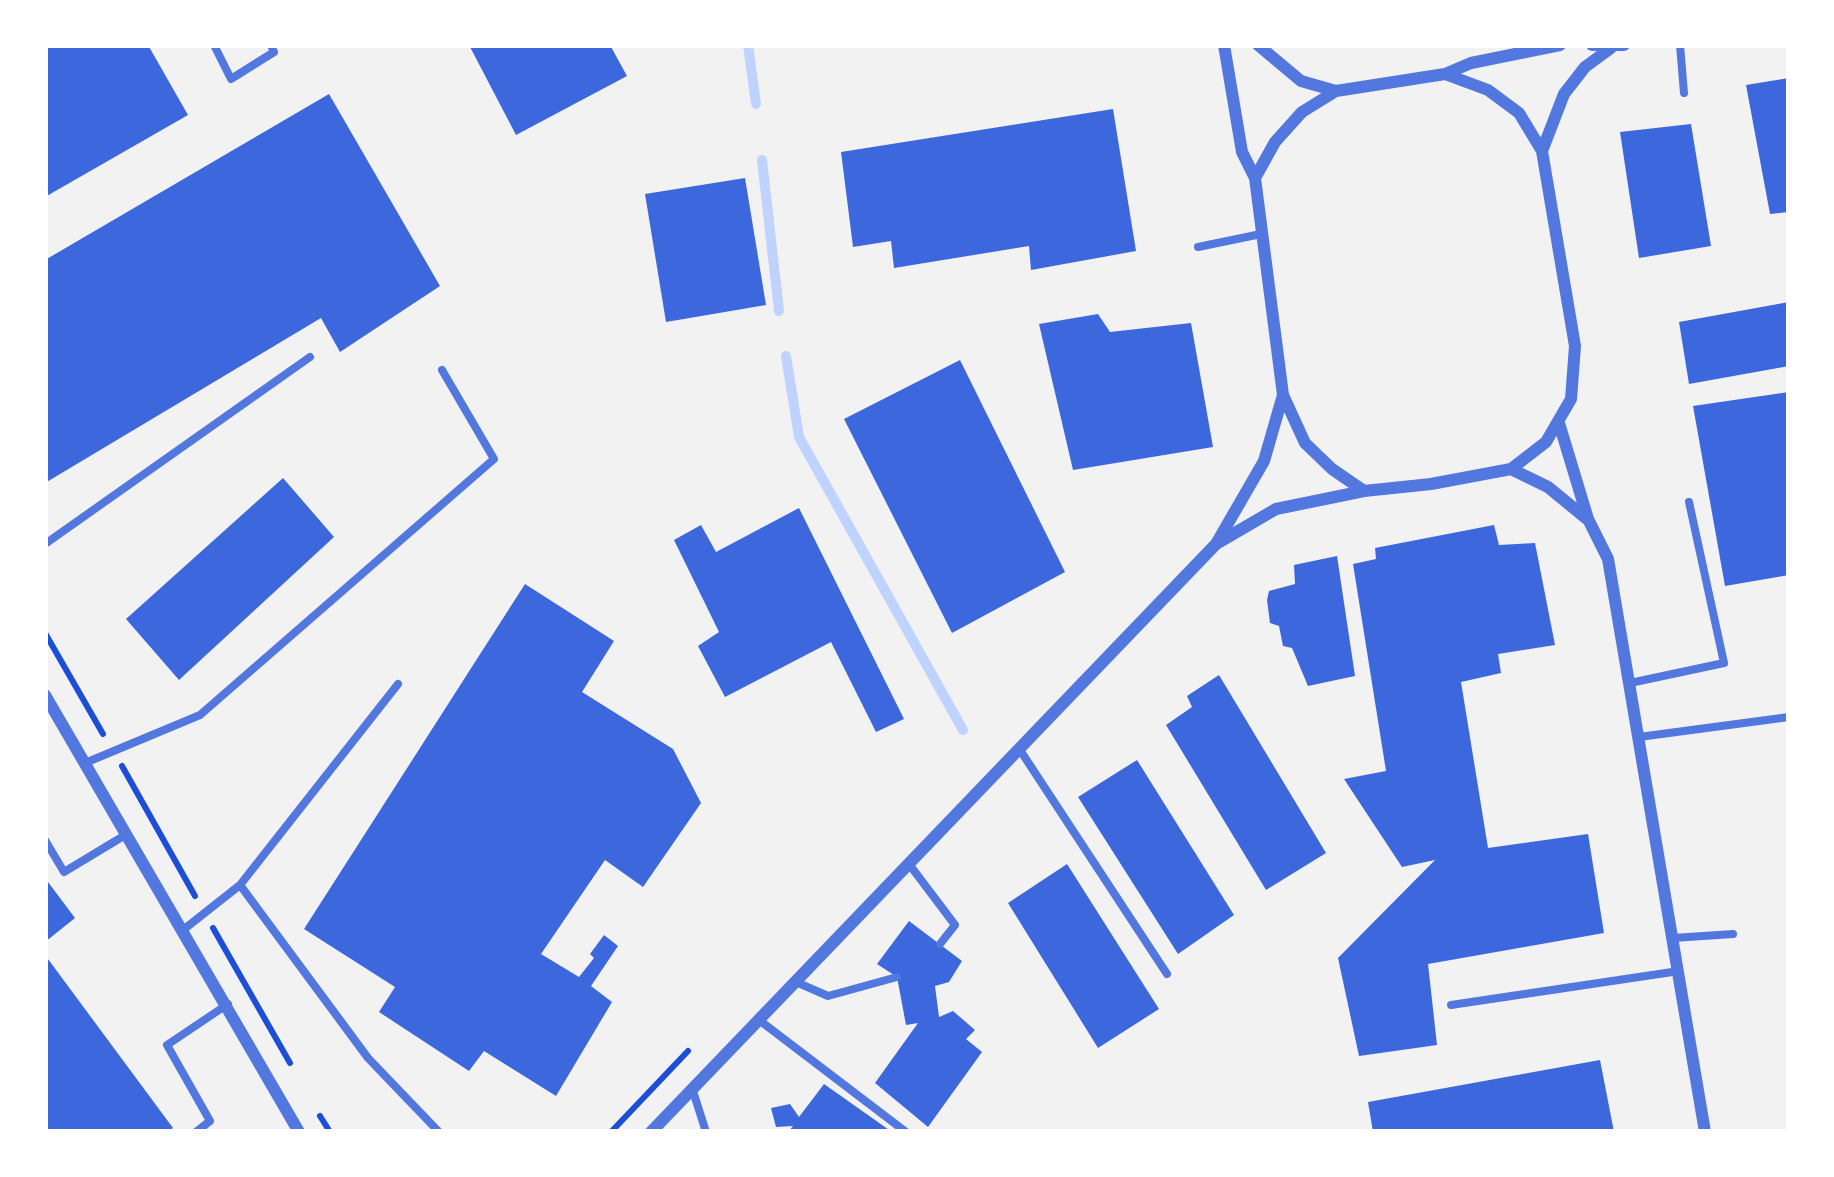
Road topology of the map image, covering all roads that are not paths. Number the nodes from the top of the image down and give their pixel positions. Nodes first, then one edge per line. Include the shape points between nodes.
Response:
1 (214, 45) edge
2 (271, 45) edge
3 (1224, 45) edge
4 (1258, 45) edge
5 (1560, 45) edge
6 (1592, 45) edge
7 (1680, 45) edge
8 (1617, 46) edge
9 (1445, 74) junction
10 (1336, 91) junction
11 (1684, 93) dead end
12 (1542, 151) junction
13 (1255, 178) junction
14 (1262, 234) junction
15 (1198, 247) dead end
16 (310, 357) dead end
17 (442, 370) dead end
18 (1282, 395) junction
19 (1559, 423) junction
20 (1511, 469) junction
21 (1364, 490) junction
22 (1689, 502) dead end
23 (1588, 519) junction
24 (45, 544) edge
25 (1216, 544) junction
26 (1630, 683) junction
27 (398, 684) dead end
28 (45, 695) edge
29 (1789, 717) edge
30 (1639, 737) junction
31 (1019, 749) junction
32 (85, 763) junction
33 (127, 834) junction
34 (45, 840) edge
35 (909, 864) junction
36 (241, 885) junction
37 (183, 930) junction
38 (1733, 934) dead end
39 (1673, 938) junction
40 (940, 944) dead end
41 (1679, 971) junction
42 (1167, 974) dead end
43 (897, 977) dead end
44 (794, 982) junction
45 (228, 1004) junction
46 (1451, 1005) dead end
47 (758, 1019) junction
48 (692, 1087) junction
49 (196, 1132) edge
50 (298, 1132) edge
51 (439, 1132) edge
52 (651, 1132) edge
53 (706, 1132) edge
54 (905, 1132) edge
55 (1705, 1132) edge

1 - 2 lane via 231,79 274,52
3 - 13 street via 1242,152
4 - 10 street via 1301,81
5 - 9 street
6 - 8 street
7 - 11 lane
8 - 12 street via 1564,94
9 - 10 street
9 - 12 street via 1519,113
10 - 13 street via 1301,112
12 - 19 street via 1575,346 1571,399
13 - 14 street
14 - 15 lane
14 - 18 street
16 - 24 lane
17 - 32 lane via 494,459 200,716
18 - 21 street via 1305,443
18 - 25 street via 1264,461
19 - 20 street
19 - 23 street
20 - 21 street
20 - 23 street
21 - 25 street via 1276,509
22 - 26 lane via 1724,664
23 - 26 street via 1608,560
25 - 31 street
26 - 30 street
27 - 36 lane
28 - 32 street
29 - 30 lane
30 - 39 street
31 - 35 street
31 - 42 lane
32 - 33 street
33 - 34 lane via 64,872
33 - 37 street
35 - 40 lane via 955,926
35 - 44 street
36 - 37 lane
36 - 51 lane via 368,1058
37 - 45 street
38 - 39 lane
39 - 41 street
41 - 46 lane
41 - 55 street
43 - 44 lane via 828,996
44 - 47 street
45 - 49 lane via 167,1045 210,1120
45 - 50 street
47 - 48 street
47 - 54 lane
48 - 52 street
48 - 53 lane

